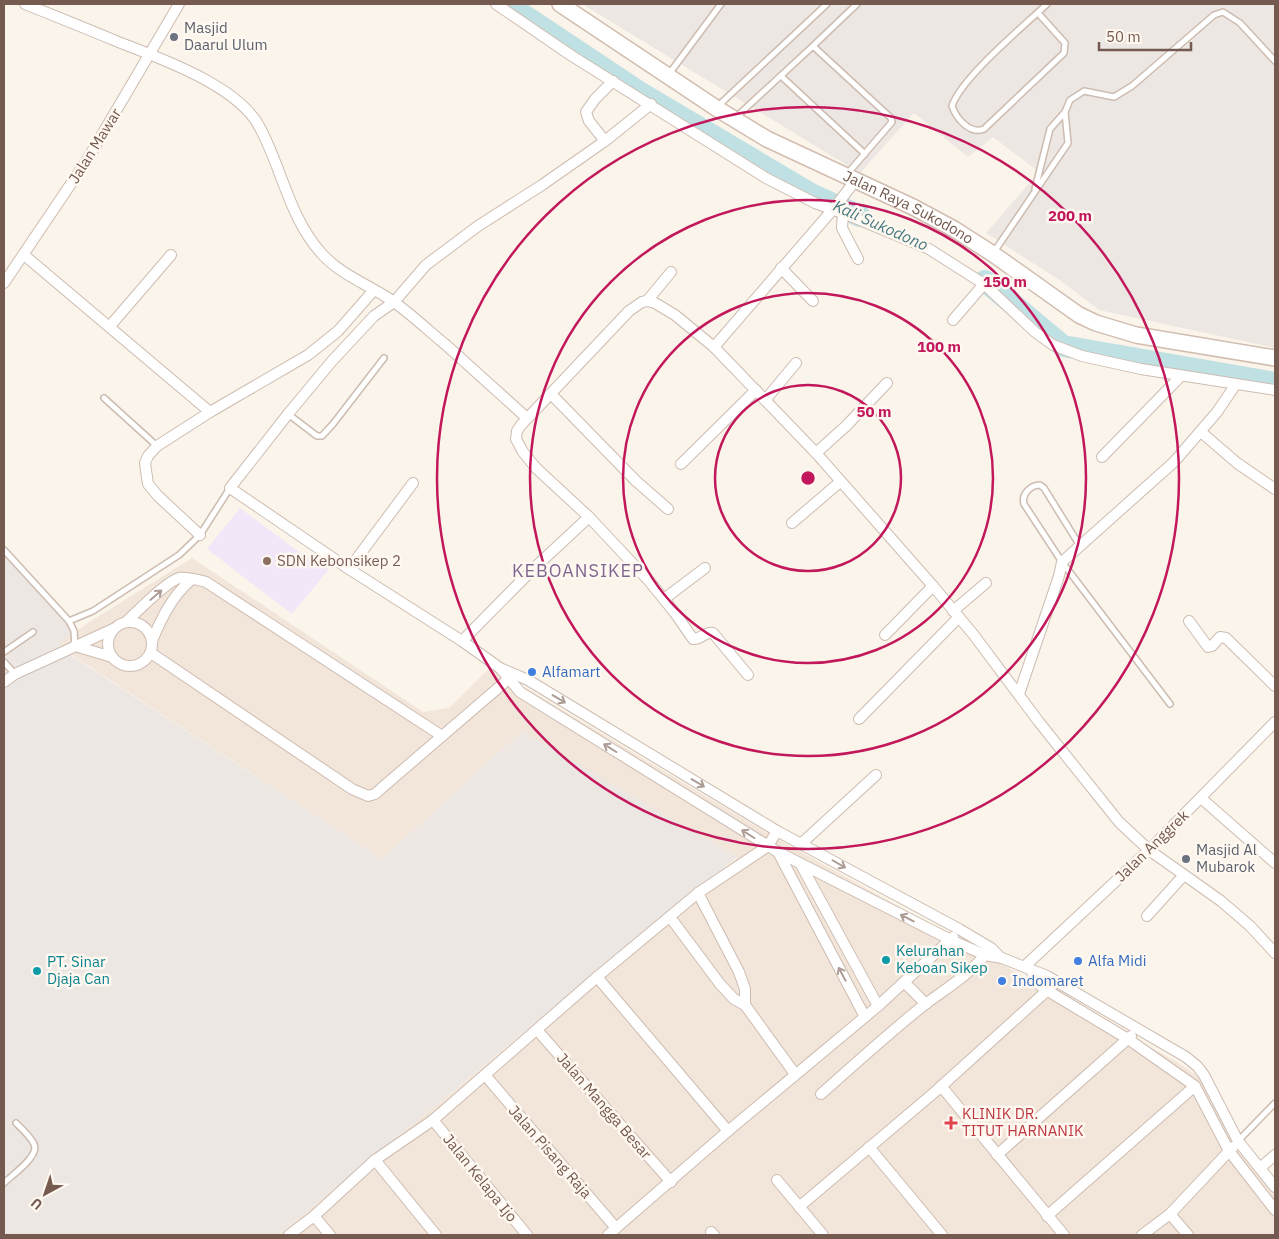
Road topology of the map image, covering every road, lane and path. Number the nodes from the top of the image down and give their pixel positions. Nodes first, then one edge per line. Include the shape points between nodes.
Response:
1 (25, 4) edge
2 (179, 4) edge
3 (496, 4) edge
4 (560, 4) edge
5 (721, 4) edge
6 (827, 4) edge
7 (857, 4) edge
8 (1048, 4) edge
9 (1038, 13) junction
10 (813, 46) junction
11 (150, 55) junction
12 (1275, 62) edge
13 (668, 76) junction
14 (781, 76) junction
15 (614, 82) junction
16 (650, 104) junction
17 (716, 108) junction
18 (1066, 112) junction
19 (734, 119) junction
20 (605, 141) junction
21 (865, 154) junction
22 (850, 182) junction
23 (1035, 192) junction
24 (836, 210) junction
25 (993, 254) junction
26 (24, 255) junction
27 (170, 255) dead end
28 (858, 259) dead end
29 (781, 268) junction
30 (671, 272) dead end
31 (4, 283) edge
32 (984, 284) junction
33 (374, 290) junction
34 (391, 300) junction
35 (647, 301) junction
36 (813, 301) dead end
37 (953, 320) dead end
38 (110, 326) junction
39 (714, 347) junction
40 (384, 358) dead end
41 (1275, 358) edge
42 (796, 363) dead end
43 (1180, 377) junction
44 (886, 383) dead end
45 (1236, 384) junction
46 (756, 390) junction
47 (1275, 390) edge
48 (550, 394) junction
49 (104, 398) dead end
50 (766, 399) junction
51 (210, 412) junction
52 (288, 414) junction
53 (527, 418) junction
54 (1201, 432) junction
55 (157, 446) junction
56 (816, 453) junction
57 (1102, 457) dead end
58 (681, 464) dead end
59 (840, 482) junction
60 (413, 483) dead end
61 (230, 488) junction
62 (1275, 489) edge
63 (668, 509) dead end
64 (589, 517) junction
65 (792, 524) dead end
66 (200, 535) junction
67 (1080, 546) junction
68 (4, 550) edge
69 (1062, 562) junction
70 (705, 568) dead end
71 (349, 569) junction
72 (191, 580) junction
73 (986, 583) dead end
74 (933, 586) junction
75 (664, 599) junction
76 (956, 614) junction
77 (69, 621) junction
78 (127, 621) junction
79 (1188, 621) dead end
80 (112, 629) junction
81 (33, 632) dead end
82 (885, 635) dead end
83 (152, 641) junction
84 (462, 641) junction
85 (75, 646) junction
86 (4, 652) edge
87 (150, 653) junction
88 (112, 658) junction
89 (4, 662) edge
90 (15, 674) junction
91 (748, 675) dead end
92 (511, 677) junction
93 (4, 682) edge
94 (1275, 686) edge
95 (1019, 694) junction
96 (1170, 704) dead end
97 (859, 719) dead end
98 (1275, 722) edge
99 (442, 736) junction
100 (876, 775) dead end
101 (1201, 798) junction
102 (777, 831) junction
103 (802, 843) junction
104 (768, 846) junction
105 (1149, 850) junction
106 (778, 852) junction
107 (800, 863) junction
108 (1275, 863) edge
109 (1184, 875) junction
110 (698, 893) junction
111 (1147, 916) dead end
112 (670, 917) junction
113 (959, 929) junction
114 (951, 940) junction
115 (988, 951) junction
116 (1275, 953) edge
117 (1028, 968) junction
118 (597, 977) junction
119 (1057, 981) junction
120 (904, 982) junction
121 (1048, 991) junction
122 (745, 1004) junction
123 (926, 1004) junction
124 (878, 1006) junction
125 (865, 1017) junction
126 (1138, 1029) junction
127 (537, 1030) junction
128 (1128, 1039) junction
129 (795, 1074) junction
130 (485, 1075) junction
131 (941, 1086) junction
132 (1195, 1086) junction
133 (821, 1094) dead end
134 (1275, 1103) edge
135 (433, 1120) junction
136 (16, 1123) dead end
137 (728, 1131) junction
138 (1238, 1141) junction
139 (869, 1147) junction
140 (1229, 1151) junction
141 (997, 1155) junction
142 (1275, 1155) edge
143 (375, 1160) junction
144 (1260, 1168) junction
145 (777, 1180) dead end
146 (671, 1182) junction
147 (4, 1183) edge
148 (1275, 1187) edge
149 (799, 1207) junction
150 (1275, 1210) edge
151 (1170, 1214) junction
152 (314, 1216) junction
153 (1047, 1216) junction
154 (612, 1232) edge
155 (289, 1235) edge
156 (330, 1235) edge
157 (436, 1235) edge
158 (527, 1235) edge
159 (823, 1235) edge
160 (942, 1235) edge
161 (1064, 1235) edge
162 (1142, 1235) edge
163 (1188, 1235) edge

1 - 11 street
2 - 11 street, Jalan Mawar
3 - 15 street
4 - 13 main road, Jalan Raya Sukodono
5 - 13 lane
6 - 17 lane
7 - 10 lane
8 - 9 lane
9 - 9 lane via 1065,43 1064,53 984,129 971,129 955,115 952,106 956,97
10 - 14 lane
10 - 21 lane via 891,118 892,122
11 - 26 street, Jalan Mawar via 87,160
11 - 33 street via 211,84 246,109 258,125 275,160 307,236 322,255
12 - 18 lane via 1240,23 1223,12 1214,15 1120,94 1114,97 1084,91 1070,100
13 - 17 main road, Jalan Raya Sukodono
14 - 19 lane
14 - 21 lane
15 - 16 street
15 - 20 street via 586,112
16 - 20 street
16 - 24 street via 766,178
17 - 19 main road, Jalan Raya Sukodono
18 - 23 lane via 1050,129
18 - 23 lane via 1068,143
19 - 22 main road, Jalan Raya Sukodono
20 - 34 street via 478,226 426,265
21 - 22 lane
22 - 24 street
22 - 25 main road, Jalan Raya Sukodono via 912,206
23 - 25 lane
24 - 28 street
24 - 29 street
24 - 32 street via 929,250
25 - 41 main road, Jalan Raya Sukodono via 1062,304 1096,323 1136,335
26 - 31 street, Jalan Mawar
26 - 38 street
27 - 38 street
29 - 36 street
29 - 39 street
30 - 35 street
32 - 37 street
32 - 43 street via 1053,345 1082,356
33 - 34 street
33 - 51 street via 338,331 308,355
34 - 52 street via 332,361
34 - 53 street
35 - 39 street via 665,308
35 - 48 street via 629,311
38 - 51 street
39 - 46 street
40 - 52 lane via 322,436 317,436
42 - 50 street
43 - 45 street
43 - 57 street
44 - 56 street
45 - 47 street
45 - 54 street
46 - 50 street
46 - 58 street
48 - 53 street
48 - 63 street
49 - 55 lane
50 - 56 street
51 - 55 street
52 - 61 street
53 - 64 street via 516,435 522,452
54 - 62 street via 1236,463
54 - 67 street via 1174,462
55 - 66 street via 145,464 148,484
56 - 59 street
59 - 65 street
59 - 74 street
60 - 71 street
61 - 66 lane
61 - 71 street
64 - 75 street
64 - 84 street
66 - 77 lane via 179,555 122,593
67 - 69 street
67 - 69 lane via 1044,488 1034,486 1022,499
68 - 77 lane
69 - 95 street
69 - 96 lane
70 - 75 street
71 - 84 street
78 -> 72 street via 180,578
72 - 83 street via 182,587 161,619
72 - 99 street via 200,580 215,587
73 - 76 street
74 - 76 street
74 - 82 street
75 - 91 street via 693,639 713,633
76 - 95 street
76 - 97 street
77 - 85 lane via 74,631
78 - 80 street
78 - 83 street via 143,626
79 - 94 street via 1208,647 1220,638 1226,638
80 - 85 street
80 - 88 street via 107,648
81 - 86 lane
83 - 87 street
84 - 92 street
85 - 88 street
85 - 90 street
87 - 88 street via 143,662 132,666 121,665
87 - 99 street via 352,789 368,796 375,794
89 - 90 lane
90 - 93 street
92 - 99 street
92 -> 102 street via 528,680
104 -> 92 street via 520,692
95 - 105 street via 1119,822
98 - 101 street, Jalan Anggrek
100 - 103 street
101 - 105 street, Jalan Anggrek
101 - 108 street
102 - 103 street
102 - 104 street
103 -> 113 street
104 - 106 street
104 - 110 street
105 - 109 street
105 - 117 street, Jalan Anggrek
106 - 107 street
125 -> 106 street
114 -> 107 street
107 - 124 street
109 - 111 street
109 - 116 street via 1221,901
110 - 112 street
110 - 122 street via 740,972
112 - 118 street
112 - 122 street via 728,994
113 - 114 street
113 - 115 street
114 - 115 street
114 - 120 street
115 - 117 street
115 - 123 street via 952,986
117 - 119 street
117 - 121 street via 1035,980
118 - 127 street
118 - 137 street
119 - 121 street
119 - 126 street
120 - 123 street
120 - 124 street
121 - 128 street
121 - 131 street
122 - 129 street
123 - 133 street
124 - 125 street
125 - 129 street
126 - 128 street
126 - 138 street via 1197,1066
127 - 130 street
127 - 146 street, Jalan Mangga Besar
128 - 132 street
128 - 141 street
129 - 137 street
130 - 135 street
130 - 154 street, Jalan Pisang Raja
131 - 139 street
131 - 141 street
132 - 140 street
132 - 153 street
134 - 138 lane
135 - 143 street
135 - 158 street, Jalan Kelapa Ijo
136 - 147 lane via 34,1145 35,1151
137 - 146 street
138 - 140 street
138 - 144 street
139 - 149 street
139 - 160 street
140 - 150 street
140 - 151 street
141 - 153 street
142 - 144 street
143 - 152 street
143 - 157 street
144 - 148 street
145 - 149 street
146 - 154 street
149 - 159 street
151 - 162 street
151 - 163 street
152 - 155 street
152 - 156 street
153 - 161 street

